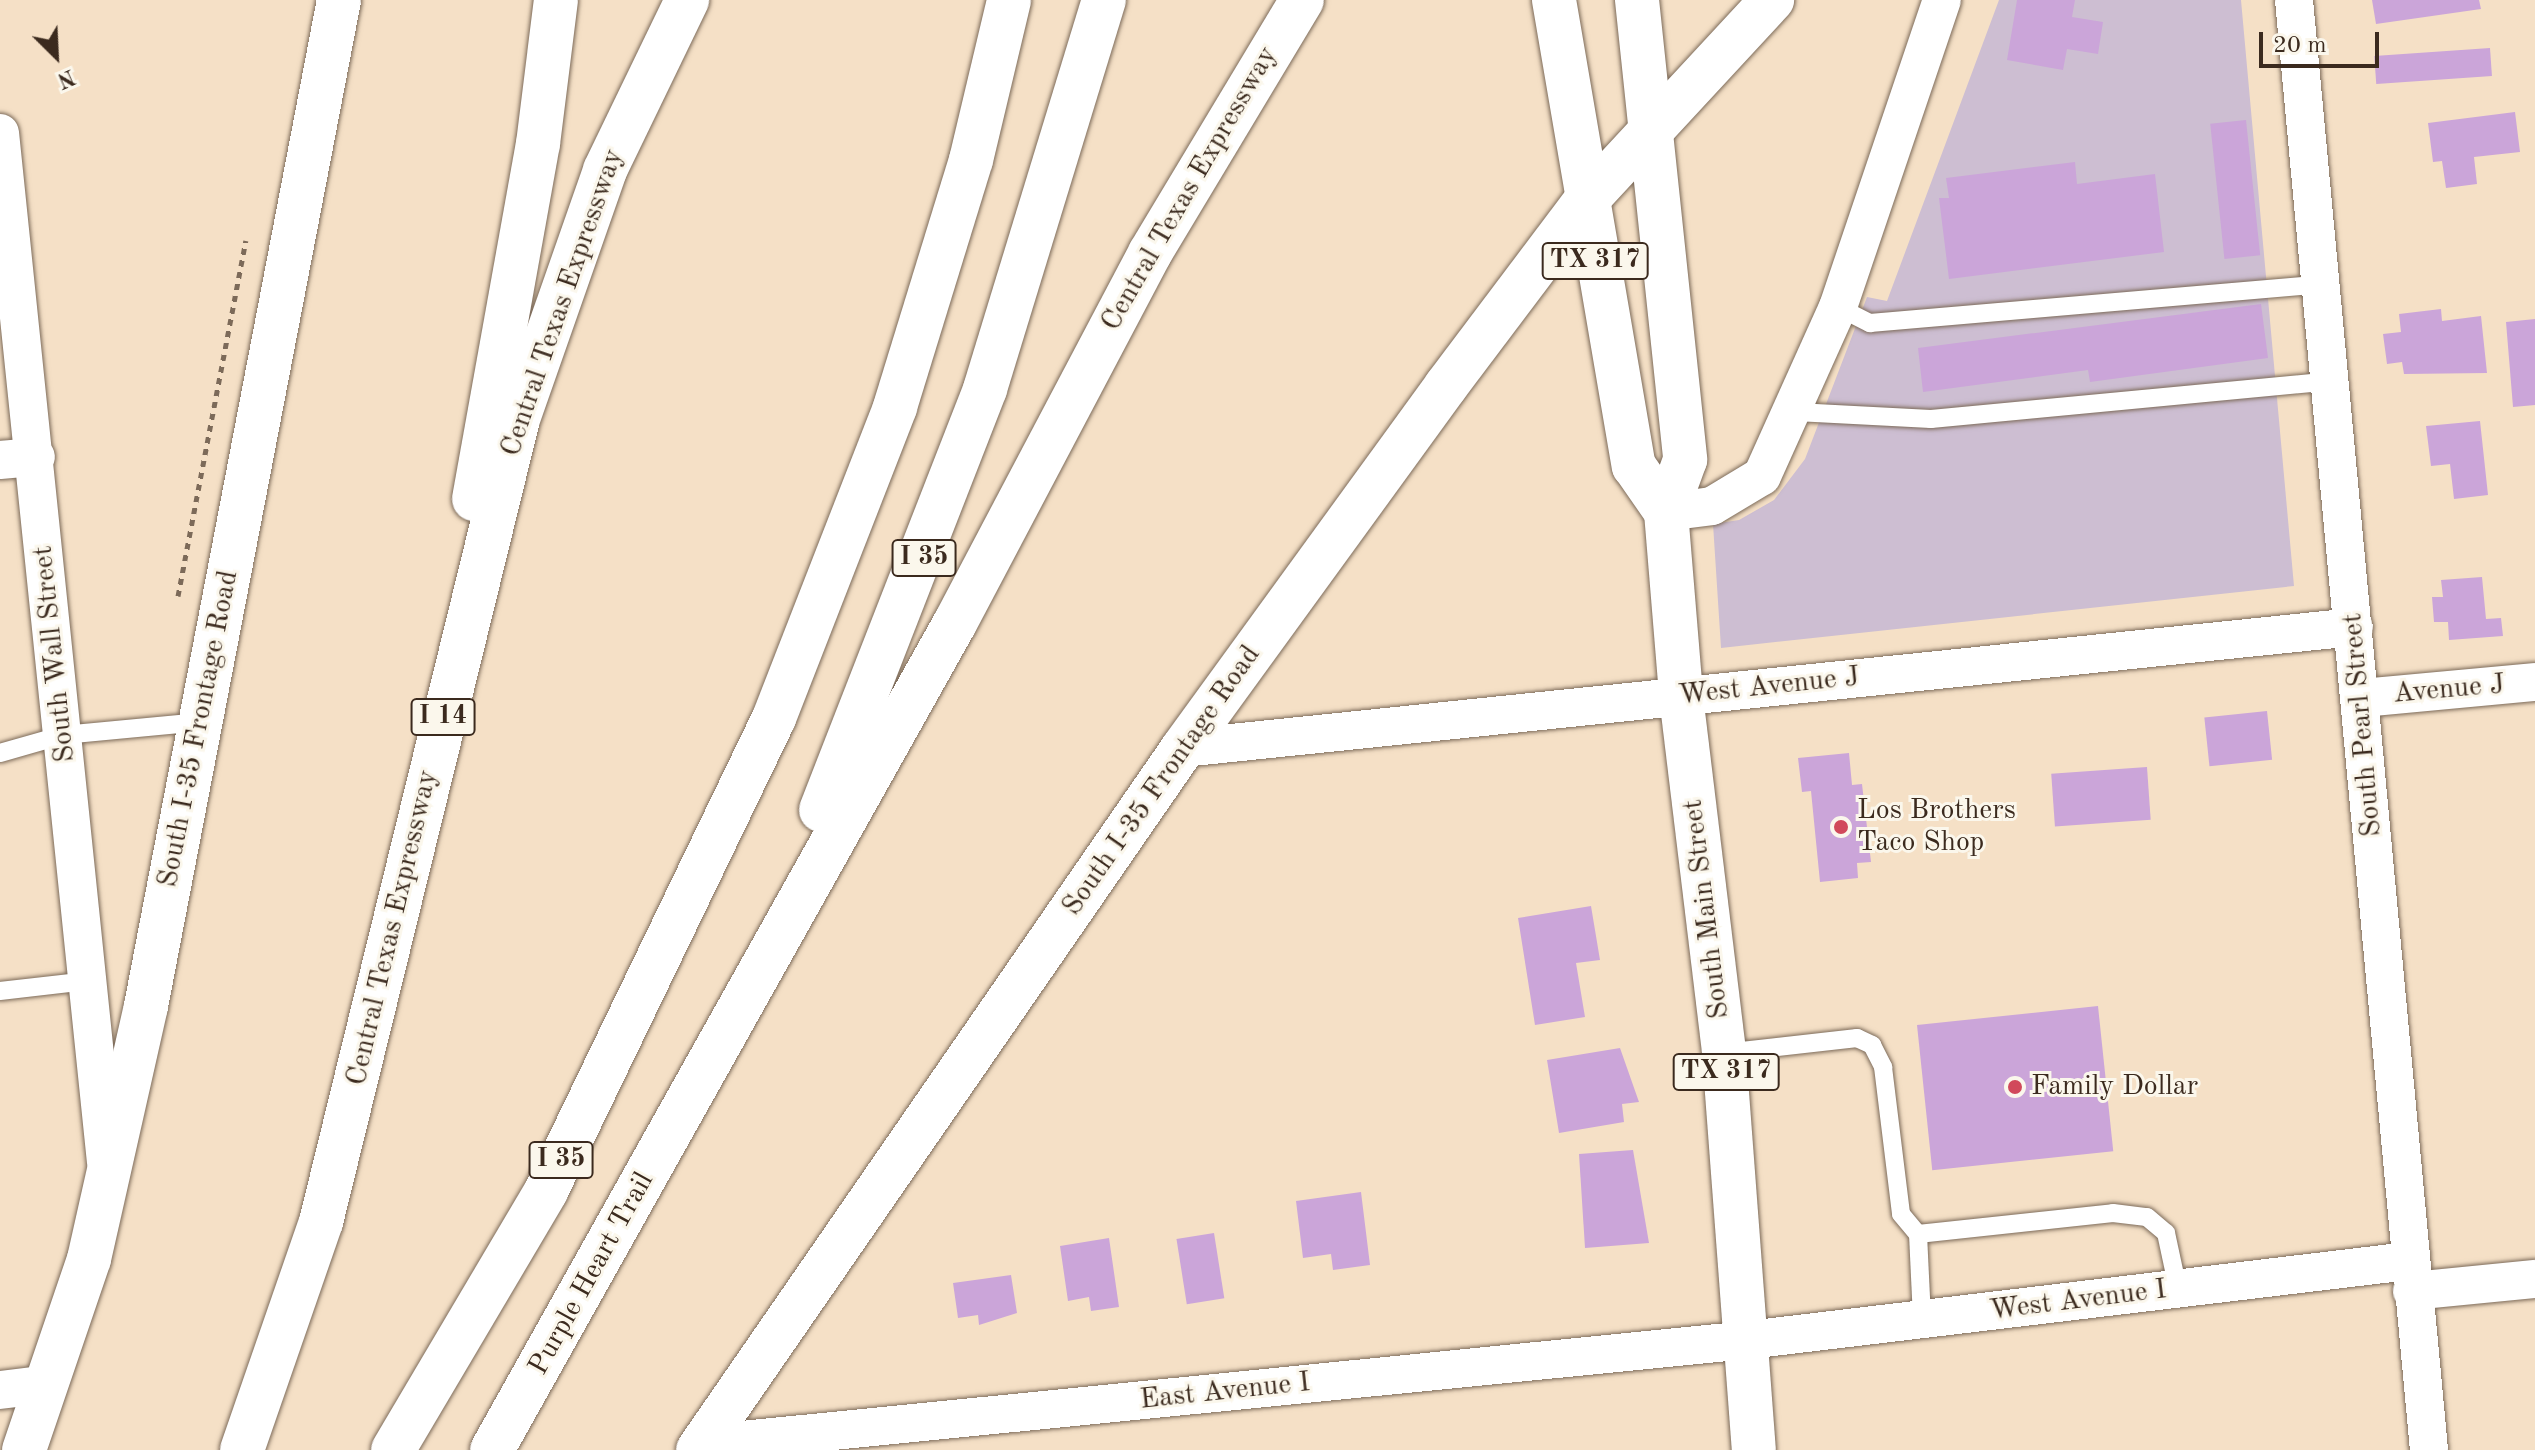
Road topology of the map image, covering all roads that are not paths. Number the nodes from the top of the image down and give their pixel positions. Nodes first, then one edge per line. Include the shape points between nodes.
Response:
1 (339, 0) edge
2 (556, 0) edge
3 (687, 0) edge
4 (1009, 0) edge
5 (1104, 0) edge
6 (1302, 0) edge
7 (1554, 0) edge
8 (1637, 0) edge
9 (1772, 0) edge
10 (1942, 0) edge
11 (2294, 0) edge
12 (1650, 131) junction
13 (0, 133) edge
14 (1584, 203) junction
15 (2323, 284) junction
16 (1838, 307) junction
17 (2332, 381) junction
18 (1796, 412) junction
19 (18, 459) edge
20 (1666, 512) junction
21 (2354, 627) junction
22 (455, 665) junction
23 (2535, 682) edge
24 (1681, 696) junction
25 (2362, 698) junction
26 (200, 722) junction
27 (63, 735) junction
28 (1183, 748) junction
29 (0, 753) edge
30 (88, 981) junction
31 (0, 991) edge
32 (1724, 1053) junction
33 (691, 1096) junction
34 (107, 1177) junction
35 (1918, 1234) junction
36 (2410, 1276) junction
37 (2535, 1279) edge
38 (2178, 1289) junction
39 (1922, 1320) junction
40 (1748, 1340) junction
41 (49, 1384) junction
42 (0, 1390) edge
43 (700, 1447) edge
44 (24, 1450) edge
45 (242, 1450) edge
46 (393, 1450) edge
47 (492, 1450) edge
48 (1754, 1450) edge
49 (2429, 1450) edge

1 - 26 main road, South I-35 Frontage Road
2 - 22 main road via 538,144 482,431
3 - 22 main road, Central Texas Expressway / I 14 via 605,170 553,314
4 - 46 main road, I 35 via 971,160 895,407 774,718 546,1191
5 - 33 main road, I 35 via 1052,184 920,570 843,762
6 - 33 main road, Central Texas Expressway via 1150,253 955,623
7 - 14 main road, TX 317
8 - 12 main road, South Main Street / TX 317
9 - 12 main road, South I-35 Frontage Road
10 - 16 street
11 - 15 street, South Pearl Street
12 - 14 main road, South I-35 Frontage Road
12 - 20 main road, South Main Street / TX 317 via 1685,460
13 - 19 street, South Wall Street
14 - 20 main road, TX 317 via 1634,466
14 - 28 main road, South I-35 Frontage Road
15 - 16 lane via 1870,323
15 - 17 street, South Pearl Street
16 - 18 street
17 - 18 lane via 1931,419
17 - 21 street, South Pearl Street
18 - 20 street via 1762,476 1712,506
19 - 27 street, South Wall Street
20 - 24 main road, South Main Street / TX 317
21 - 24 street, West Avenue J
21 - 25 street, South Pearl Street
22 - 45 main road, Central Texas Expressway / I 14 via 321,1222
23 - 25 street, Avenue J
24 - 28 street, West Avenue J
24 - 32 main road, South Main Street / TX 317
25 - 36 street, South Pearl Street
26 - 27 lane
26 - 34 main road, South I-35 Frontage Road
27 - 29 lane
27 - 30 street, South Wall Street
28 - 43 main road, South I-35 Frontage Road
30 - 31 lane
30 - 34 street, South Wall Street
32 - 35 lane via 1857,1038 1872,1045 1883,1067 1901,1214
32 - 40 main road, South Main Street / TX 317
33 - 47 main road, Purple Heart Trail / I 35
34 - 41 main road, South I-35 Frontage Road
35 - 38 lane via 2113,1213 2147,1217 2166,1233
35 - 39 lane
36 - 37 street, West Avenue I
36 - 38 street, West Avenue I
36 - 49 street, South Pearl Street
38 - 39 street, West Avenue I
39 - 40 street, West Avenue I
40 - 43 street, East Avenue I
40 - 48 main road, South Main Street / TX 317
41 - 42 street
41 - 44 main road, South I-35 Frontage Road

